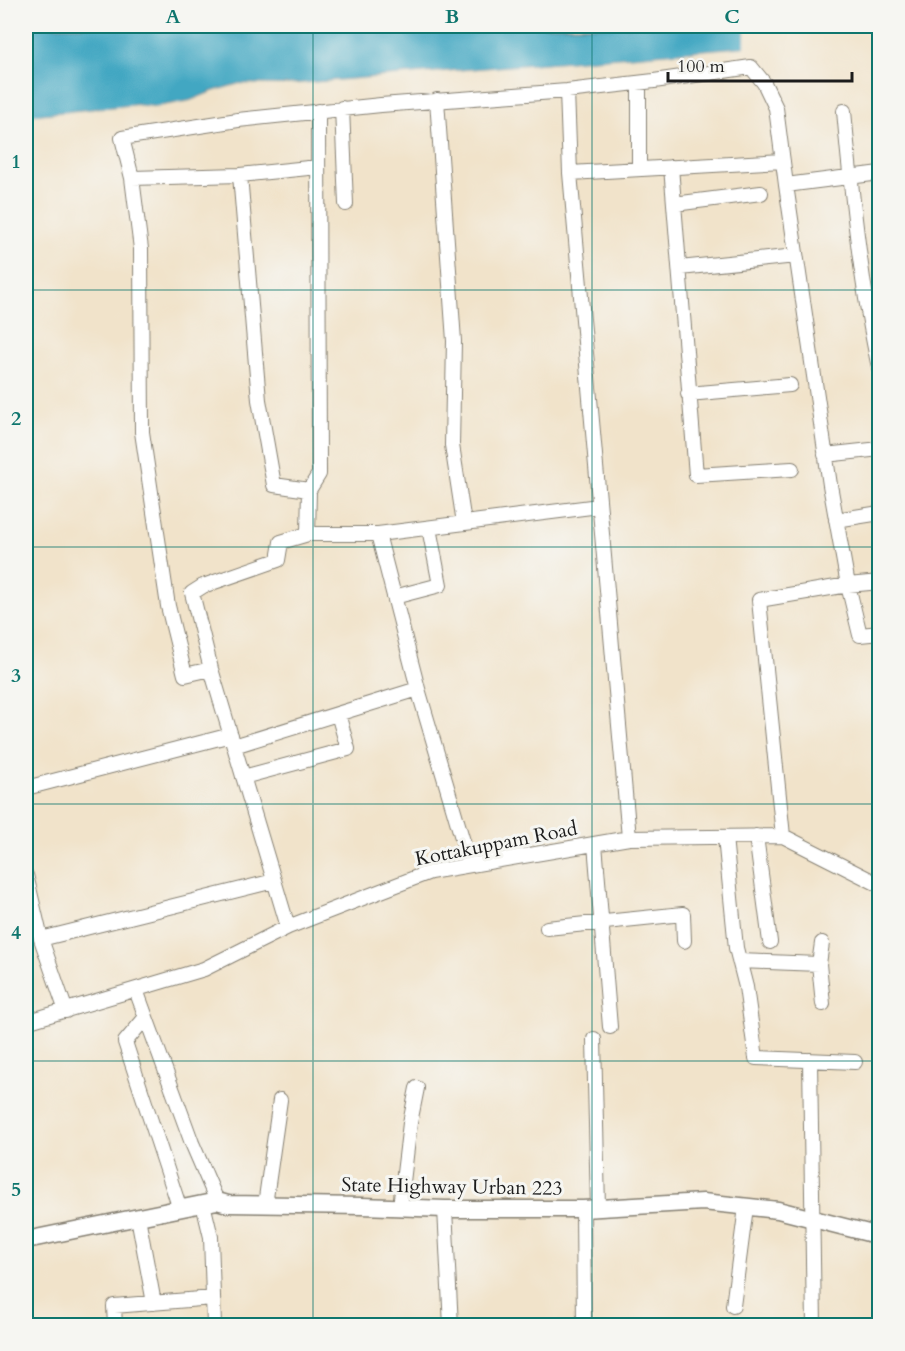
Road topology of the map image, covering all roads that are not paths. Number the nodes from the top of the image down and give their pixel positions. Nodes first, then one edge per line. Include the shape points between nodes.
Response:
1 (639, 83) junction
2 (567, 91) junction
3 (437, 100) junction
4 (342, 108) junction
5 (318, 111) junction
6 (844, 111) dead end
7 (783, 161) junction
8 (318, 167) junction
9 (671, 167) junction
10 (639, 169) junction
11 (570, 173) junction
12 (879, 173) edge
13 (240, 176) junction
14 (850, 177) junction
15 (132, 178) junction
16 (786, 185) junction
17 (761, 193) dead end
18 (346, 204) dead end
19 (674, 204) junction
20 (796, 256) junction
21 (680, 268) junction
22 (879, 372) edge
23 (790, 385) dead end
24 (688, 394) junction
25 (879, 449) edge
26 (825, 455) junction
27 (792, 469) dead end
28 (309, 490) junction
29 (599, 506) junction
30 (879, 513) edge
31 (836, 520) junction
32 (464, 524) junction
33 (429, 528) junction
34 (308, 534) junction
35 (378, 534) junction
36 (879, 582) edge
37 (848, 585) junction
38 (394, 597) junction
39 (879, 633) edge
40 (211, 669) junction
41 (418, 689) junction
42 (338, 714) junction
43 (232, 740) junction
44 (243, 777) junction
45 (26, 788) edge
46 (756, 836) junction
47 (783, 836) junction
48 (725, 837) junction
49 (628, 838) junction
50 (595, 844) junction
51 (470, 865) junction
52 (26, 875) edge
53 (274, 881) junction
54 (879, 885) edge
55 (602, 923) junction
56 (288, 927) junction
57 (547, 928) dead end
58 (41, 939) junction
59 (684, 941) dead end
60 (770, 942) dead end
61 (822, 943) dead end
62 (739, 961) junction
63 (819, 964) junction
64 (136, 990) junction
65 (823, 1004) dead end
66 (66, 1011) junction
67 (146, 1017) junction
68 (26, 1022) edge
69 (610, 1027) dead end
70 (594, 1039) dead end
71 (810, 1060) junction
72 (855, 1062) dead end
73 (417, 1088) dead end
74 (280, 1100) dead end
75 (210, 1202) junction
76 (265, 1205) junction
77 (400, 1207) junction
78 (746, 1207) junction
79 (180, 1209) junction
80 (445, 1209) junction
81 (591, 1209) junction
82 (138, 1217) junction
83 (813, 1220) junction
84 (879, 1236) edge
85 (26, 1240) edge
86 (213, 1298) junction
87 (154, 1303) junction
88 (733, 1306) dead end
89 (115, 1326) edge
90 (214, 1326) edge
91 (451, 1326) edge
92 (584, 1326) edge
93 (814, 1326) edge

1 - 2 street
1 - 7 street via 751,67 776,108
1 - 10 street
2 - 3 street
2 - 11 street
3 - 4 street
3 - 32 street via 454,341 452,445
4 - 5 street
4 - 18 street
5 - 8 street
5 - 15 street via 122,138
6 - 14 street
7 - 9 street
7 - 16 street
8 - 13 street
8 - 28 street via 320,474
9 - 10 street
9 - 19 street
10 - 11 street
11 - 29 street
12 - 14 street
13 - 15 street
13 - 28 street via 259,400 274,485
14 - 16 street
14 - 22 street
15 - 40 street via 141,249 142,432 168,606 184,675
16 - 20 street
17 - 19 street
19 - 21 street
20 - 21 street
20 - 26 street
21 - 24 street
23 - 24 street
24 - 27 street via 696,475
25 - 26 street
26 - 31 street
28 - 34 street
29 - 32 street
29 - 49 street
30 - 31 street
31 - 37 street
32 - 33 street
33 - 35 street
33 - 38 street via 440,585
34 - 35 street
34 - 40 street via 280,542 278,560 192,593
35 - 38 street
36 - 37 street
37 - 39 street via 860,635
37 - 47 street via 759,600
38 - 41 street
40 - 43 street
41 - 42 street
41 - 51 street
42 - 43 street
42 - 44 street via 348,748
43 - 44 street
43 - 45 street
44 - 53 street
46 - 47 street, Kottakuppam Road
46 - 48 street, Kottakuppam Road
46 - 60 street
47 - 54 street, Kottakuppam Road
48 - 49 street, Kottakuppam Road
48 - 62 street
49 - 50 street, Kottakuppam Road
50 - 51 street, Kottakuppam Road
50 - 55 street
51 - 56 street, Kottakuppam Road via 430,872
52 - 58 street
53 - 56 street
53 - 58 street
55 - 57 street
55 - 59 street via 683,914
55 - 69 street
56 - 64 street, Kottakuppam Road via 204,969
58 - 66 street
61 - 63 street
62 - 63 street
62 - 71 street via 756,1058
63 - 65 street
64 - 66 street, Kottakuppam Road
64 - 67 street
66 - 68 street, Kottakuppam Road
67 - 75 street
67 - 79 street via 126,1042
70 - 81 street
71 - 72 street
71 - 83 street
73 - 77 street
74 - 76 street
75 - 76 main road, State Highway Urban 223
75 - 79 main road, State Highway Urban 223
75 - 86 street
76 - 77 main road, State Highway Urban 223
77 - 80 main road, State Highway Urban 223
78 - 81 main road, State Highway Urban 223 via 703,1202
78 - 83 main road, State Highway Urban 223 via 778,1210
78 - 88 street
79 - 82 main road, State Highway Urban 223
80 - 81 main road, State Highway Urban 223
80 - 91 street
81 - 92 street
82 - 85 main road, State Highway Urban 223
82 - 87 street
83 - 84 main road, State Highway Urban 223
83 - 93 street
86 - 87 street
86 - 90 street
87 - 89 street via 114,1306

